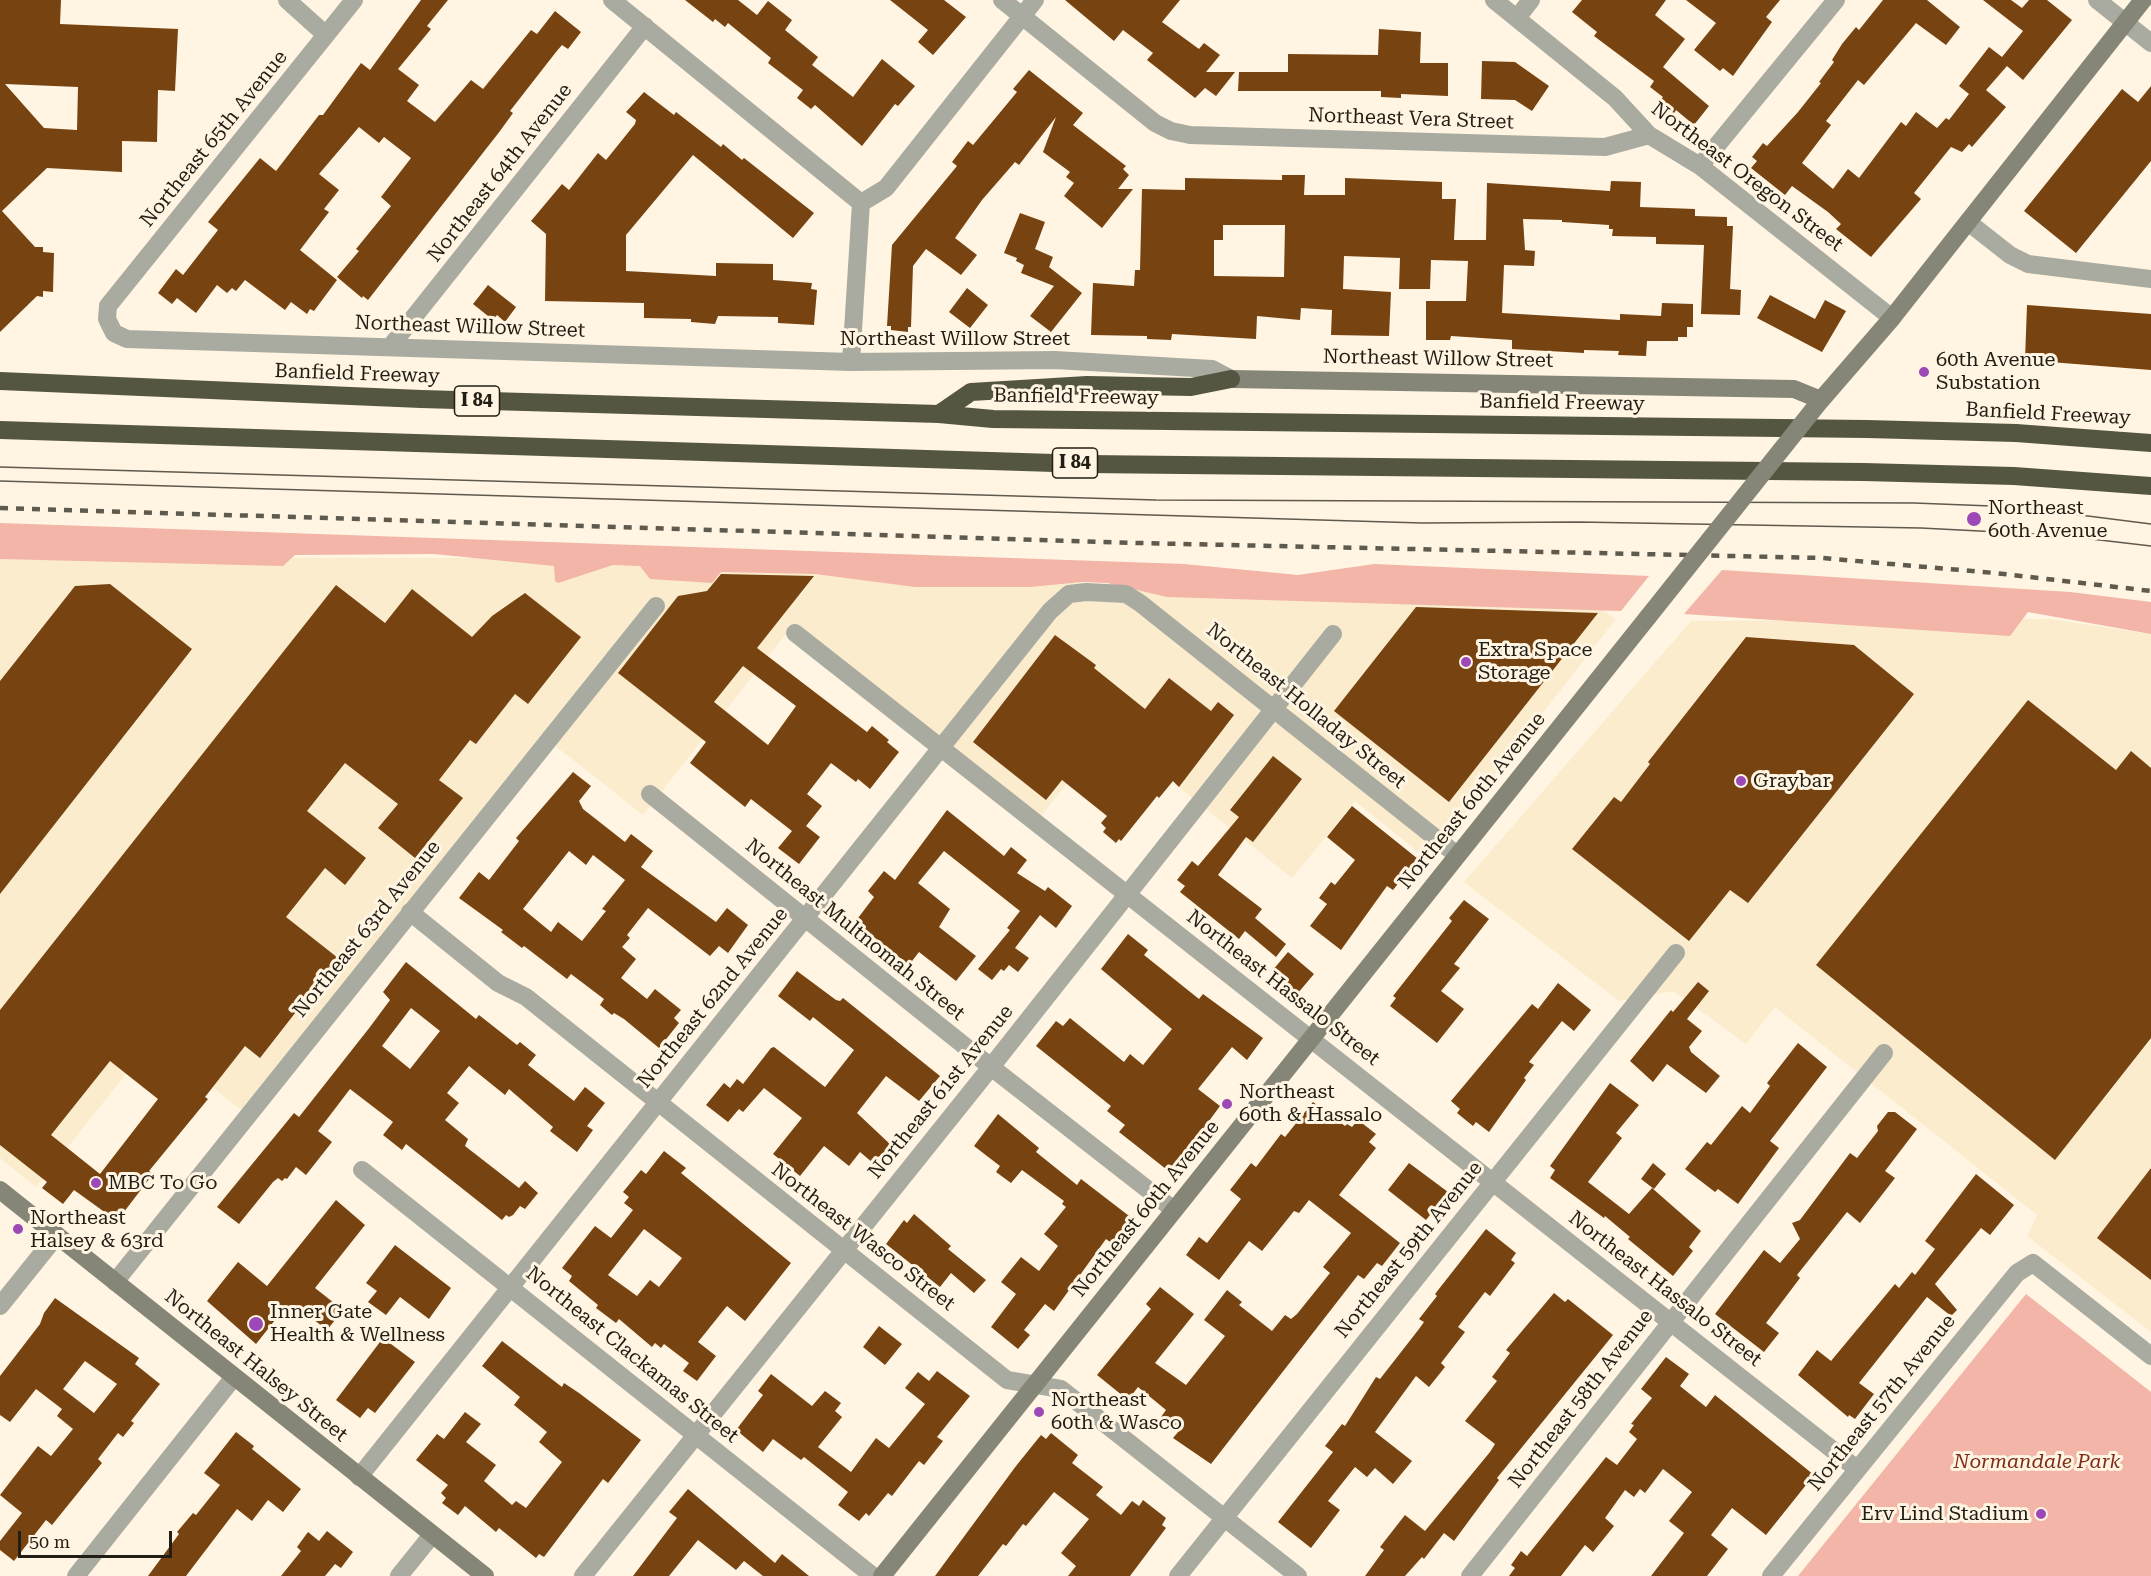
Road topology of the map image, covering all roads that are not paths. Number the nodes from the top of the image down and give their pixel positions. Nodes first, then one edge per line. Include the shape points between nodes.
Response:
1 (287, 0) edge
2 (354, 0) edge
3 (612, 0) edge
4 (1002, 0) edge
5 (1035, 0) edge
6 (1494, 0) edge
7 (1531, 0) edge
8 (1836, 0) edge
9 (2097, 0) edge
10 (2143, 0) edge
11 (1022, 16) junction
12 (1517, 18) junction
13 (2127, 23) junction
14 (645, 26) junction
15 (326, 35) junction
16 (2151, 42) edge
17 (1649, 135) junction
18 (1700, 166) junction
19 (861, 203) junction
20 (1968, 222) junction
21 (2151, 279) edge
22 (108, 306) joint
23 (1892, 318) junction
24 (390, 347) junction
25 (851, 362) junction
26 (1231, 379) junction
27 (5, 381) edge
28 (1821, 400) junction
29 (939, 414) junction
30 (0, 430) edge
31 (2151, 443) edge
32 (2151, 486) edge
33 (1126, 594) joint
34 (656, 606) dead end
35 (795, 633) dead end
36 (1333, 634) dead end
37 (1273, 709) junction
38 (942, 747) junction
39 (650, 794) dead end
40 (1457, 855) junction
41 (1128, 893) junction
42 (410, 912) junction
43 (805, 919) junction
44 (1676, 953) dead end
45 (1311, 1040) junction
46 (1884, 1053) dead end
47 (990, 1067) junction
48 (657, 1102) junction
49 (362, 1170) dead end
50 (1492, 1182) junction
51 (0, 1190) edge
52 (1174, 1210) junction
53 (57, 1235) junction
54 (842, 1250) junction
55 (115, 1282) junction
56 (510, 1286) junction
57 (0, 1306) edge
58 (1671, 1322) junction
59 (2151, 1356) edge
60 (234, 1377) junction
61 (1035, 1385) junction
62 (694, 1434) junction
63 (1857, 1469) junction
64 (359, 1477) junction
65 (1224, 1518) junction
66 (432, 1535) junction
67 (76, 1576) edge
68 (399, 1576) edge
69 (485, 1576) edge
70 (583, 1576) edge
71 (873, 1576) edge
72 (882, 1576) edge
73 (1178, 1576) edge
74 (1298, 1576) edge
75 (1470, 1576) edge
76 (1771, 1576) edge

1 - 15 street
2 - 15 street, Northeast 65th Avenue
3 - 14 street
4 - 11 street
5 - 11 street
6 - 12 street, Northeast Oregon Street
7 - 12 street
8 - 18 street
9 - 13 street
10 - 13 main road, Northeast 60th Avenue
11 - 17 street, Northeast Vera Street via 1155,123 1190,135 1605,147
11 - 19 street via 886,188
12 - 17 street, Northeast Oregon Street via 1615,98
13 - 16 street
13 - 20 main road, Northeast 60th Avenue
14 - 19 street
14 - 24 street, Northeast 64th Avenue
15 - 22 street, Northeast 65th Avenue
17 - 18 street, Northeast Oregon Street
18 - 23 street, Northeast Oregon Street
19 - 25 street
20 - 21 street via 2028,264
20 - 23 main road, Northeast 60th Avenue
22 - 24 street, Northeast Willow Street via 109,325 114,333 127,339
23 - 28 main road, Northeast 60th Avenue
24 - 25 street, Northeast Willow Street
25 - 26 street, Northeast Willow Street via 1055,360 1212,369
26 - 28 main road, Northeast Willow Street via 1794,389
26 - 29 highway via 1191,387 1087,386 971,392
27 - 29 highway, Banfield Freeway / I 84 via 421,399
28 - 40 main road, Northeast 60th Avenue, bridge
29 - 31 highway, Banfield Freeway / I 84 via 1029,420 1899,430 2016,433
30 - 32 highway, I 84 via 1075,464 1886,472
33 - 37 street, Northeast Holladay Street
33 - 38 street, Northeast 62nd Avenue via 1069,594 1050,611
34 - 42 street, Northeast 63rd Avenue
35 - 38 street, Northeast Hassalo Street
36 - 37 street, Northeast 61st Avenue
37 - 40 street, Northeast Holladay Street
37 - 41 street, Northeast 61st Avenue
38 - 41 street, Northeast Hassalo Street
38 - 43 street, Northeast 62nd Avenue
39 - 43 street, Northeast Multnomah Street
40 - 45 main road, Northeast 60th Avenue
41 - 45 street, Northeast Hassalo Street
41 - 47 street, Northeast 61st Avenue
42 - 48 street, Northeast Wasco Street via 498,983 526,997
42 - 55 street, Northeast 63rd Avenue
43 - 47 street, Northeast Multnomah Street
43 - 48 street, Northeast 62nd Avenue
44 - 50 street, Northeast 59th Avenue
45 - 50 street, Northeast Hassalo Street
45 - 52 main road, Northeast 60th Avenue
46 - 58 street, Northeast 58th Avenue
47 - 52 street, Northeast Multnomah Street
47 - 54 street, Northeast 61st Avenue
48 - 54 street, Northeast Wasco Street
48 - 56 street, Northeast 62nd Avenue
49 - 56 street, Northeast Clackamas Street
50 - 58 street, Northeast Hassalo Street
50 - 65 street, Northeast 59th Avenue
51 - 53 main road, Northeast Halsey Street
52 - 61 main road, Northeast 60th Avenue
53 - 55 main road, Northeast Halsey Street
53 - 57 street
54 - 61 street, Northeast Wasco Street via 1007,1380
54 - 62 street, Northeast 61st Avenue
55 - 60 main road, Northeast Halsey Street
56 - 62 street, Northeast Clackamas Street
56 - 64 street, Northeast 62nd Avenue
58 - 63 street, Northeast Hassalo Street
58 - 75 street, Northeast 58th Avenue
59 - 63 street, Northeast 57th Avenue via 2033,1263 2017,1273
60 - 64 main road, Northeast Halsey Street
60 - 67 street
61 - 65 street, Northeast Wasco Street via 1061,1389
61 - 72 main road, Northeast 60th Avenue
62 - 70 street, Northeast 61st Avenue
62 - 71 street, Northeast Clackamas Street
63 - 76 street, Northeast 57th Avenue
64 - 66 main road, Northeast Halsey Street
65 - 73 street, Northeast 59th Avenue
65 - 74 street, Northeast Wasco Street
66 - 68 street
66 - 69 main road, Northeast Halsey Street

